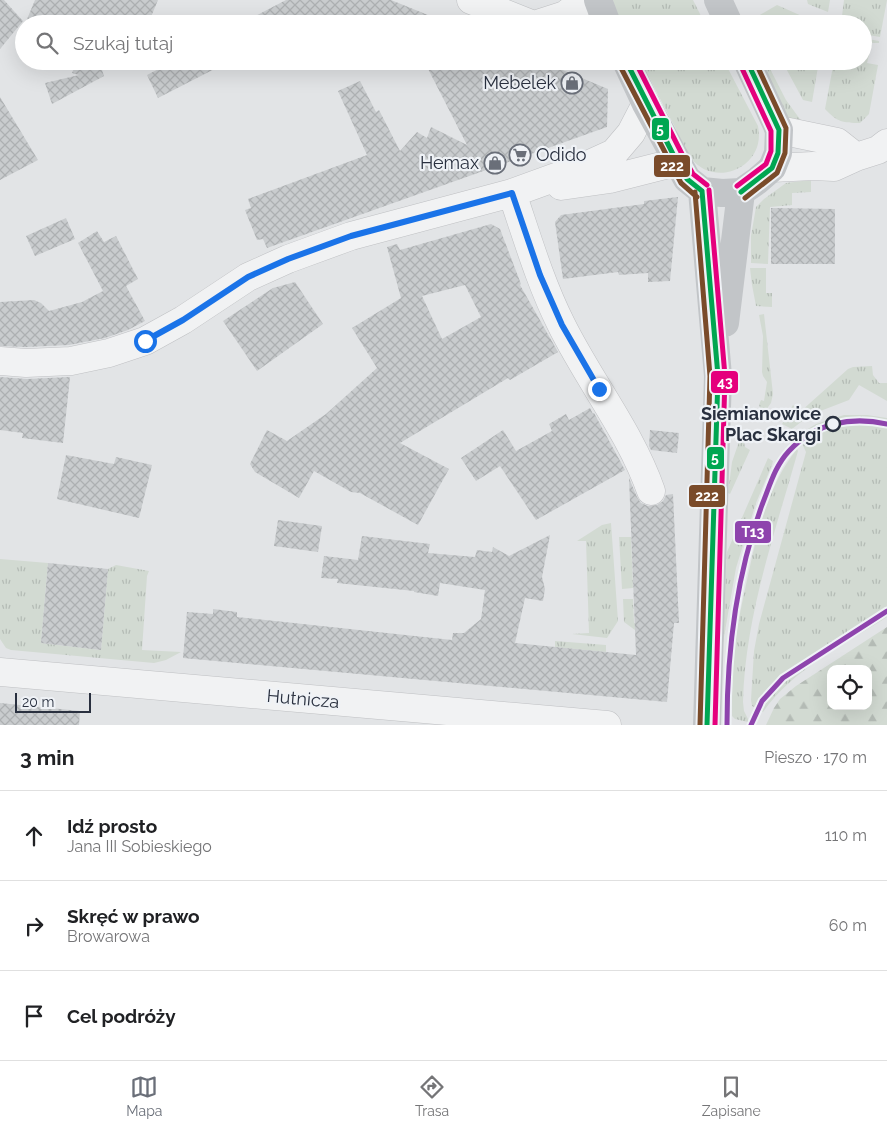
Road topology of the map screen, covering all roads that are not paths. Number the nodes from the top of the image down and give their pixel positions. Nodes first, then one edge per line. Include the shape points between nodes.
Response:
1 (471, 0) edge
2 (584, 0) edge
3 (598, 0) edge
4 (718, 0) edge
5 (508, 15) edge
6 (565, 15) edge
7 (604, 15) edge
8 (725, 15) edge
9 (629, 70) edge
10 (751, 70) edge
11 (646, 104) junction
12 (779, 130) junction
13 (887, 144) edge
14 (856, 157) junction
15 (677, 162) junction
16 (772, 168) junction
17 (702, 191) junction
18 (741, 192) junction
19 (512, 193) junction
20 (0, 361) edge
21 (718, 376) junction
22 (651, 491) dead end
23 (0, 672) edge
24 (456, 719) edge
25 (607, 725) edge
26 (707, 725) edge

1 - 5 street
2 - 6 street
3 - 7 main road
4 - 8 main road
9 - 11 main road
10 - 12 main road
11 - 15 main road
11 - 19 street via 632,133 614,153
12 - 14 street via 837,142
12 - 16 main road via 778,152
13 - 14 street
14 - 16 street via 834,167
15 - 17 main road via 688,179
15 - 19 street via 610,180
16 - 18 main road
17 - 18 main road
17 - 21 main road
18 - 21 main road
19 - 20 street via 351,236 288,259 248,277 145,341 109,353 71,361
19 - 22 street via 540,275 562,325 625,434
21 - 26 main road
23 - 24 street, Hutnicza
24 - 25 street, Hutnicza

